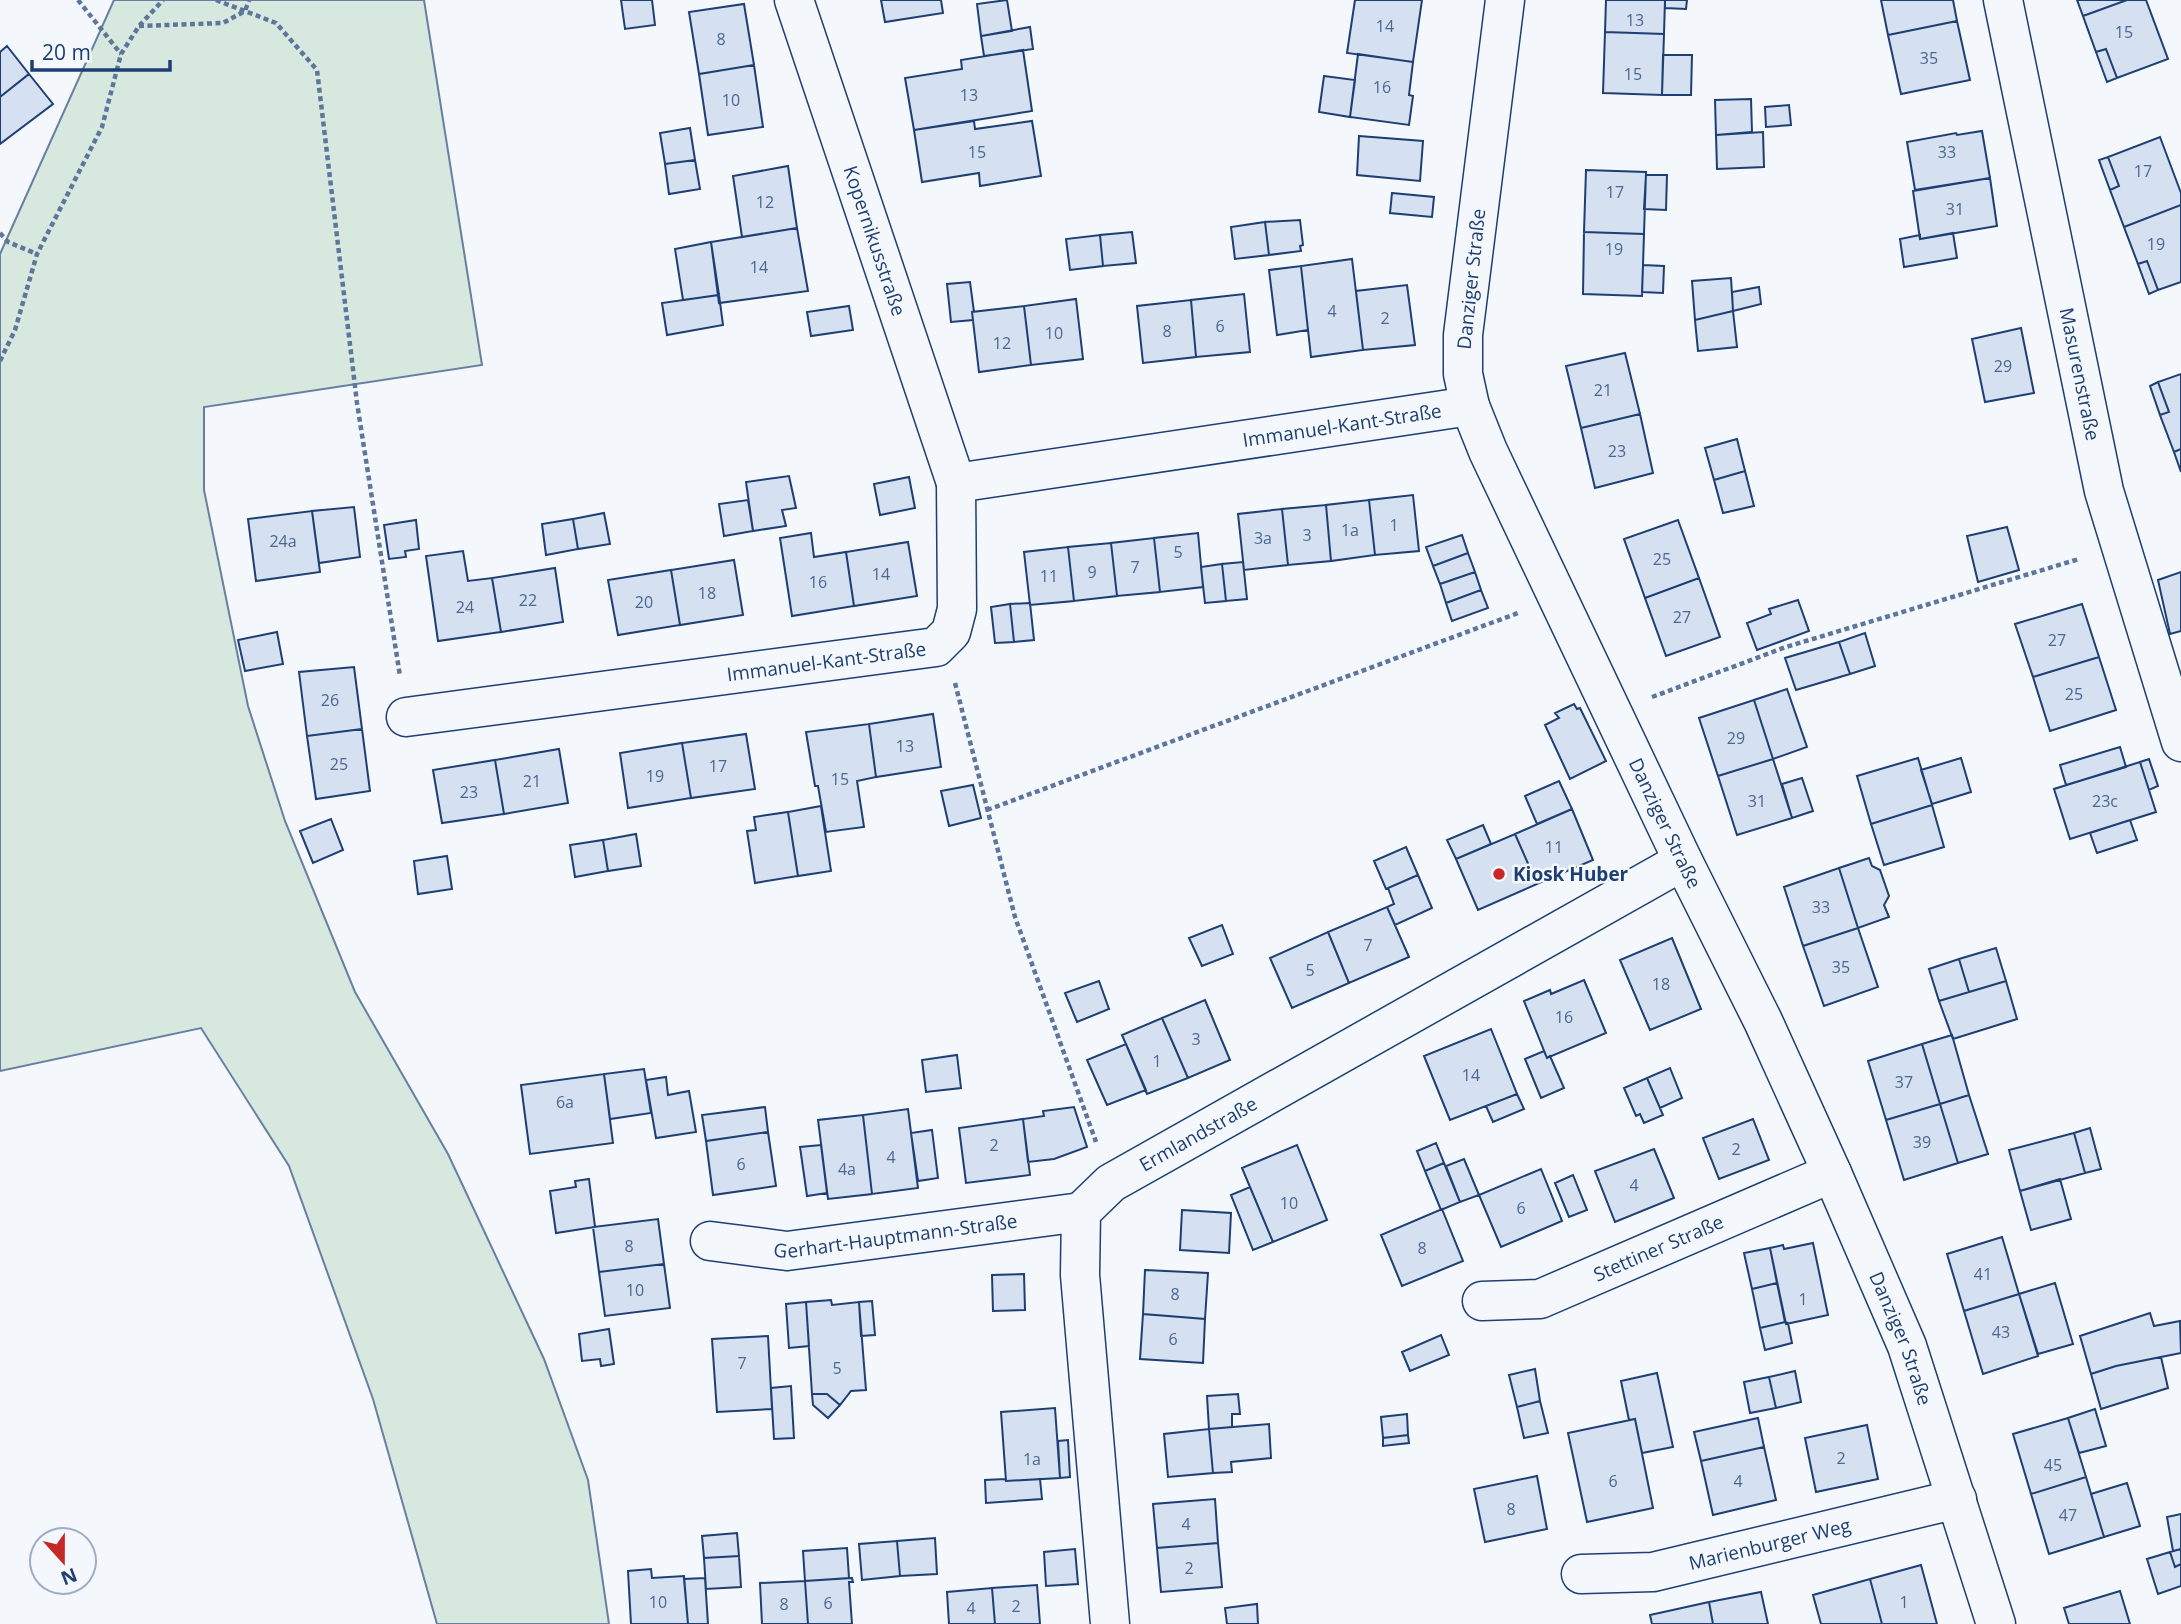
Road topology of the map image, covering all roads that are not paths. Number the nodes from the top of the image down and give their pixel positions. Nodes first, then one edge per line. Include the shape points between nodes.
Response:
1 (794, 0) edge
2 (1506, 0) edge
3 (2003, 0) edge
4 (1470, 407) junction
5 (956, 483) junction
6 (406, 717) road end
7 (2181, 743) edge
8 (1683, 861) junction
9 (1832, 1173) junction
10 (1081, 1212) junction
11 (710, 1241) dead end
12 (1482, 1301) dead end
13 (1957, 1499) junction
14 (1581, 1574) dead end
15 (1110, 1624) edge
16 (1996, 1624) edge

1 - 5 street, Kopernikusstraße
2 - 4 street, Danziger Straße via 1463,335 1462,374
3 - 7 street, Masurenstraße via 2104,491
4 - 5 street, Immanuel-Kant-Straße
4 - 8 street, Danziger Straße
5 - 6 street, Immanuel-Kant-Straße via 957,609 951,632 936,647
8 - 9 street, Danziger Straße
8 - 10 street, Ermlandstraße via 1111,1182
9 - 12 street, Stettiner Straße via 1540,1299
9 - 13 street, Danziger Straße via 1907,1346
10 - 11 street, Gerhart-Hauptmann-Straße via 787,1251
10 - 15 street via 1080,1275
13 - 14 street, Marienburger Weg via 1653,1572
13 - 16 street, Danziger Straße

